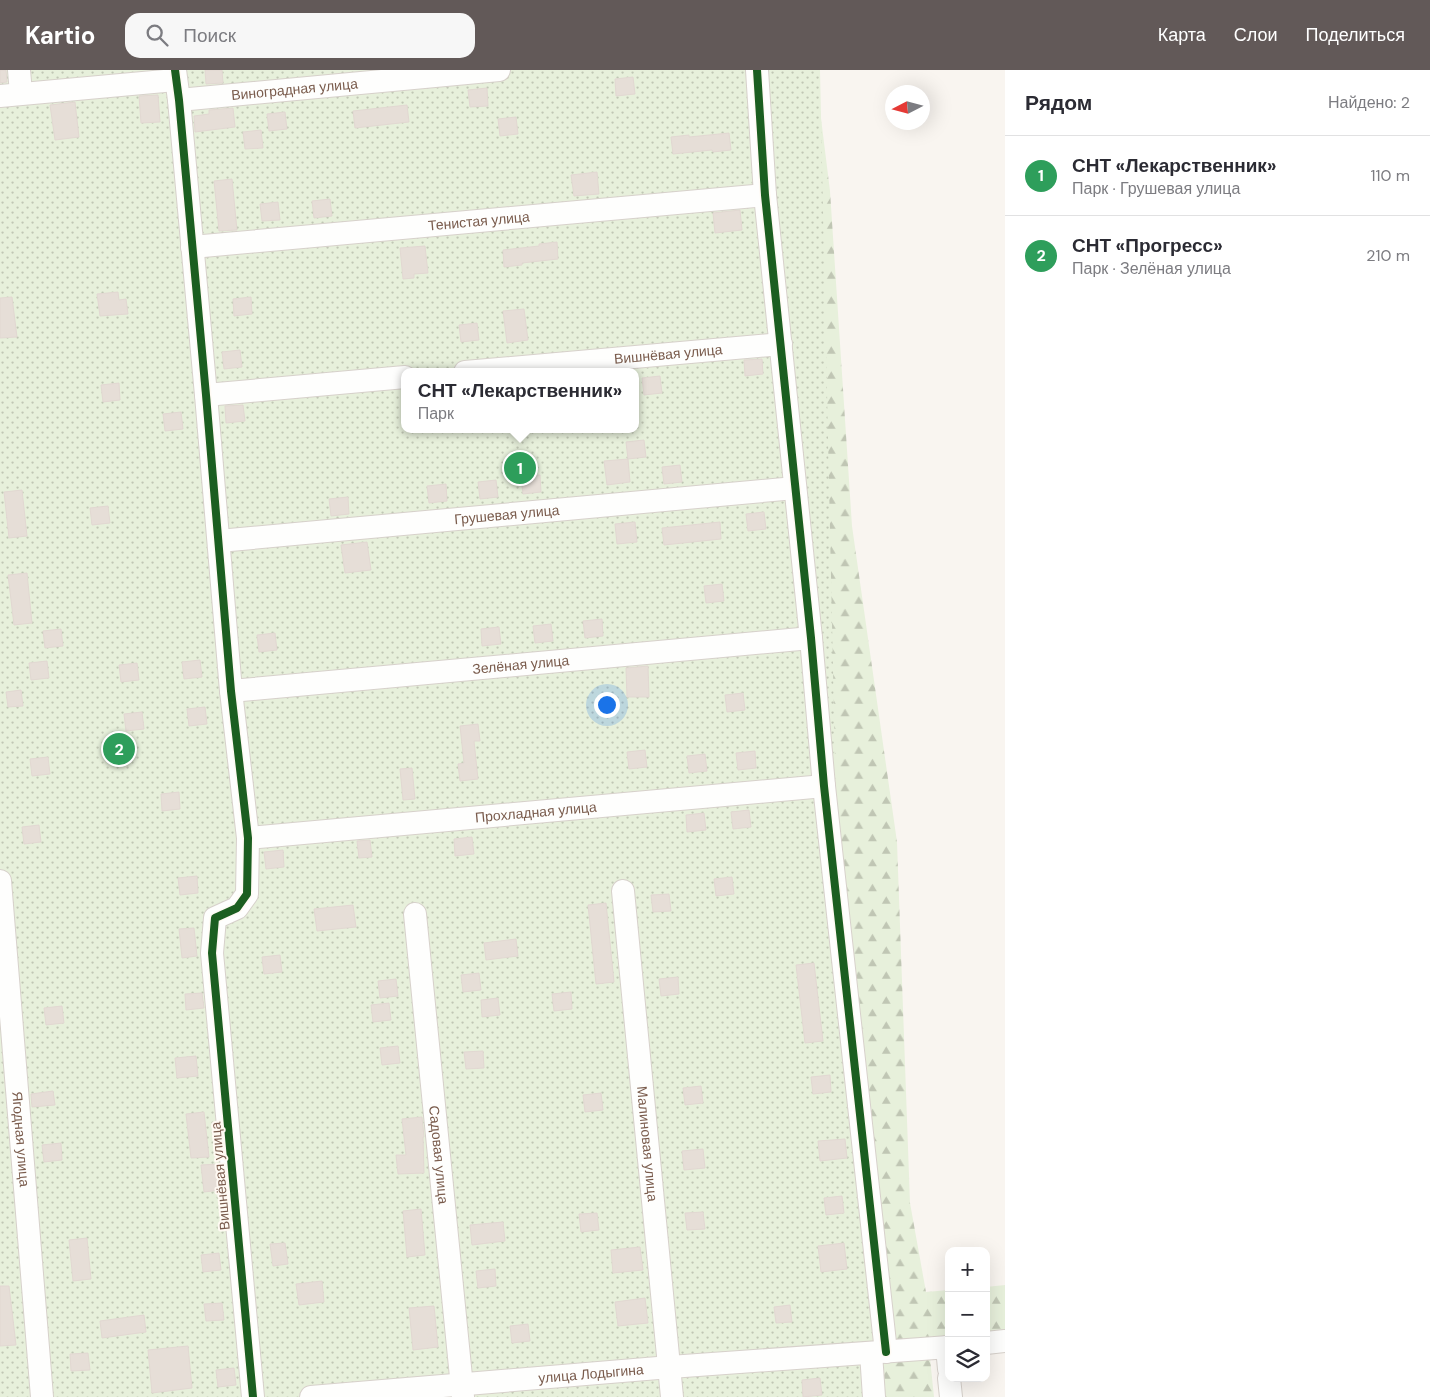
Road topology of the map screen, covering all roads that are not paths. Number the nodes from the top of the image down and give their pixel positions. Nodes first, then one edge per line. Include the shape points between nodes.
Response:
1 (19, 70) edge
2 (499, 70) edge
3 (757, 70) edge
4 (176, 83) edge
5 (11, 94) edge
6 (765, 195) junction
7 (192, 247) junction
8 (781, 344) junction
9 (510, 368) edge
10 (401, 377) edge
11 (206, 395) junction
12 (795, 488) junction
13 (218, 540) junction
14 (811, 638) junction
15 (231, 691) junction
16 (824, 786) junction
17 (248, 838) junction
18 (0, 881) edge
19 (623, 891) dead end
20 (415, 914) dead end
21 (1005, 1341) edge
22 (990, 1343) edge
23 (945, 1347) edge
24 (878, 1353) junction
25 (670, 1367) junction
26 (949, 1382) edge
27 (463, 1391) edge
28 (42, 1397) edge
29 (253, 1397) edge
30 (311, 1397) edge
31 (672, 1397) edge
32 (874, 1397) edge
33 (951, 1397) edge

1 - 5 street
2 - 4 street, Виноградная улица
3 - 6 street
4 - 5 street, Виноградная улица
4 - 7 street
6 - 7 street, Тенистая улица
6 - 8 street
7 - 11 street
8 - 9 street, Вишнёвая улица
8 - 12 street
10 - 11 street
11 - 13 street
12 - 13 street, Грушевая улица
12 - 14 street
13 - 15 street
14 - 15 street, Зелёная улица
14 - 16 street
15 - 17 street
16 - 17 street, Прохладная улица
16 - 24 street
17 - 29 street, Вишнёвая улица via 247,894 237,908 215,918 212,953
18 - 28 street, Ягодная улица
19 - 25 street, Малиновая улица
20 - 27 street, Садовая улица
21 - 22 street
23 - 24 street, улица Лодыгина
24 - 25 street, улица Лодыгина
24 - 32 street
25 - 27 street, улица Лодыгина
25 - 31 street, Малиновая улица
26 - 33 street
27 - 30 street, улица Лодыгина

